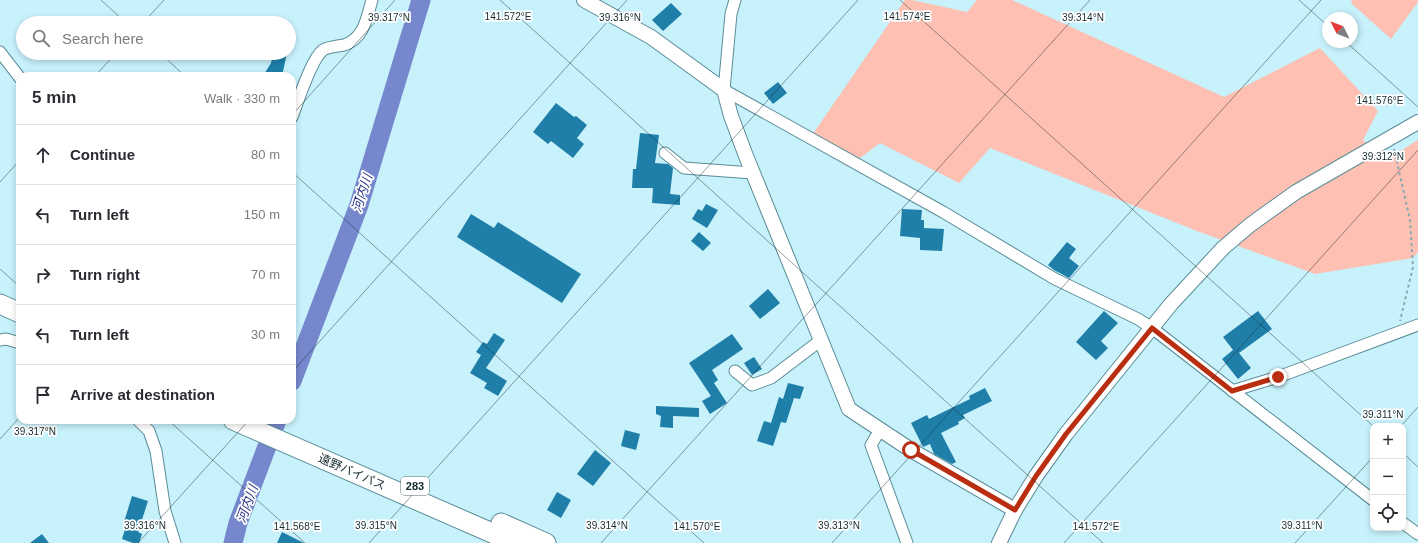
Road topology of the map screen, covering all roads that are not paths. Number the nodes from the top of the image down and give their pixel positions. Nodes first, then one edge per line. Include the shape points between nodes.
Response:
1 (372, 0) edge
2 (584, 0) edge
3 (735, 0) edge
4 (0, 52) edge
5 (16, 73) edge
6 (724, 90) junction
7 (296, 107) edge
8 (1418, 122) edge
9 (666, 153) dead end
10 (753, 173) junction
11 (0, 304) edge
12 (16, 311) edge
13 (0, 317) edge
14 (16, 324) edge
15 (1418, 325) edge
16 (1152, 328) junction
17 (0, 340) edge
18 (821, 340) junction
19 (16, 343) edge
20 (735, 371) dead end
21 (1232, 391) junction
22 (142, 424) edge
23 (247, 424) edge
24 (270, 424) edge
25 (880, 430) junction
26 (284, 435) junction
27 (389, 481) junction
28 (1370, 498) edge
29 (1015, 510) junction
30 (1406, 525) edge
31 (1418, 534) edge
32 (175, 543) edge
33 (515, 543) edge
34 (546, 543) edge
35 (906, 543) edge
36 (999, 543) edge

1 - 7 street via 366,23 359,35 350,43 324,50 313,63
2 - 6 street via 651,37
3 - 6 street via 731,14
4 - 5 street
6 - 10 street
6 - 16 street via 943,212 1055,279
8 - 16 street via 1296,192 1250,225 1223,248
9 - 10 street via 684,168
10 - 18 street
11 - 12 highway
13 - 14 highway
15 - 21 street via 1278,377
16 - 21 street
16 - 29 street via 1066,434
17 - 19 street
18 - 20 street via 771,378 752,386
18 - 25 street via 850,409
21 - 28 street
22 - 32 street via 149,430 156,452 165,511
23 - 26 highway, 遠野バイパス / 283
24 - 26 highway, 遠野バイパス / 283
25 - 29 street
25 - 35 street via 871,445
26 - 27 highway, 遠野バイパス / 283
27 - 33 highway, 遠野バイパス / 283
27 - 34 highway, 遠野バイパス / 283
29 - 36 street
30 - 31 street

